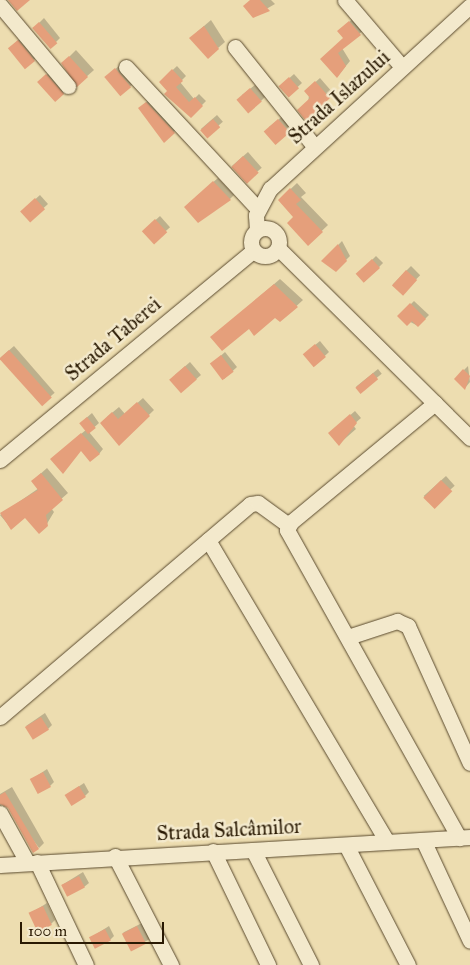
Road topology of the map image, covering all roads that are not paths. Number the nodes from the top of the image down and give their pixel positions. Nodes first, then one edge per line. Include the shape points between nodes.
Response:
1 (345, 0) edge
2 (0, 5) edge
3 (470, 6) edge
4 (235, 47) dead end
5 (126, 67) dead end
6 (402, 67) junction
7 (68, 86) dead end
8 (314, 146) junction
9 (258, 209) junction
10 (257, 230) junction
11 (278, 248) junction
12 (253, 251) junction
13 (435, 403) junction
14 (470, 438) edge
15 (0, 460) edge
16 (288, 525) junction
17 (208, 540) junction
18 (348, 637) junction
19 (0, 717) edge
20 (470, 763) edge
21 (0, 813) edge
22 (465, 838) edge
23 (423, 840) junction
24 (387, 842) junction
25 (346, 845) junction
26 (253, 850) junction
27 (213, 851) junction
28 (115, 856) junction
29 (32, 862) junction
30 (0, 865) edge
31 (470, 941) edge
32 (86, 965) edge
33 (171, 965) edge
34 (268, 965) edge
35 (311, 965) edge
36 (408, 965) edge

1 - 6 street
2 - 7 street
3 - 6 street, Strada Islazului
4 - 8 street
5 - 9 street
6 - 8 street, Strada Islazului
8 - 9 street, Strada Islazului via 270,189
9 - 10 street, Strada Islazului
10 - 11 street via 273,229
10 - 12 street via 251,240
11 - 12 street via 269,256
11 - 13 street
12 - 15 street, Strada Taberei
13 - 14 street
13 - 16 street
16 - 17 street via 254,502
16 - 18 street via 289,536
17 - 19 street
17 - 24 street
18 - 20 street via 397,621 408,626
18 - 22 street
21 - 29 street
22 - 23 street, Strada Salcâmilor
23 - 24 street, Strada Salcâmilor
23 - 31 street
24 - 25 street, Strada Salcâmilor
25 - 26 street, Strada Salcâmilor
25 - 36 street
26 - 27 street, Strada Salcâmilor
26 - 35 street
27 - 28 street, Strada Salcâmilor
27 - 34 street
28 - 29 street, Strada Salcâmilor
28 - 33 street
29 - 30 street, Strada Salcâmilor
29 - 32 street

